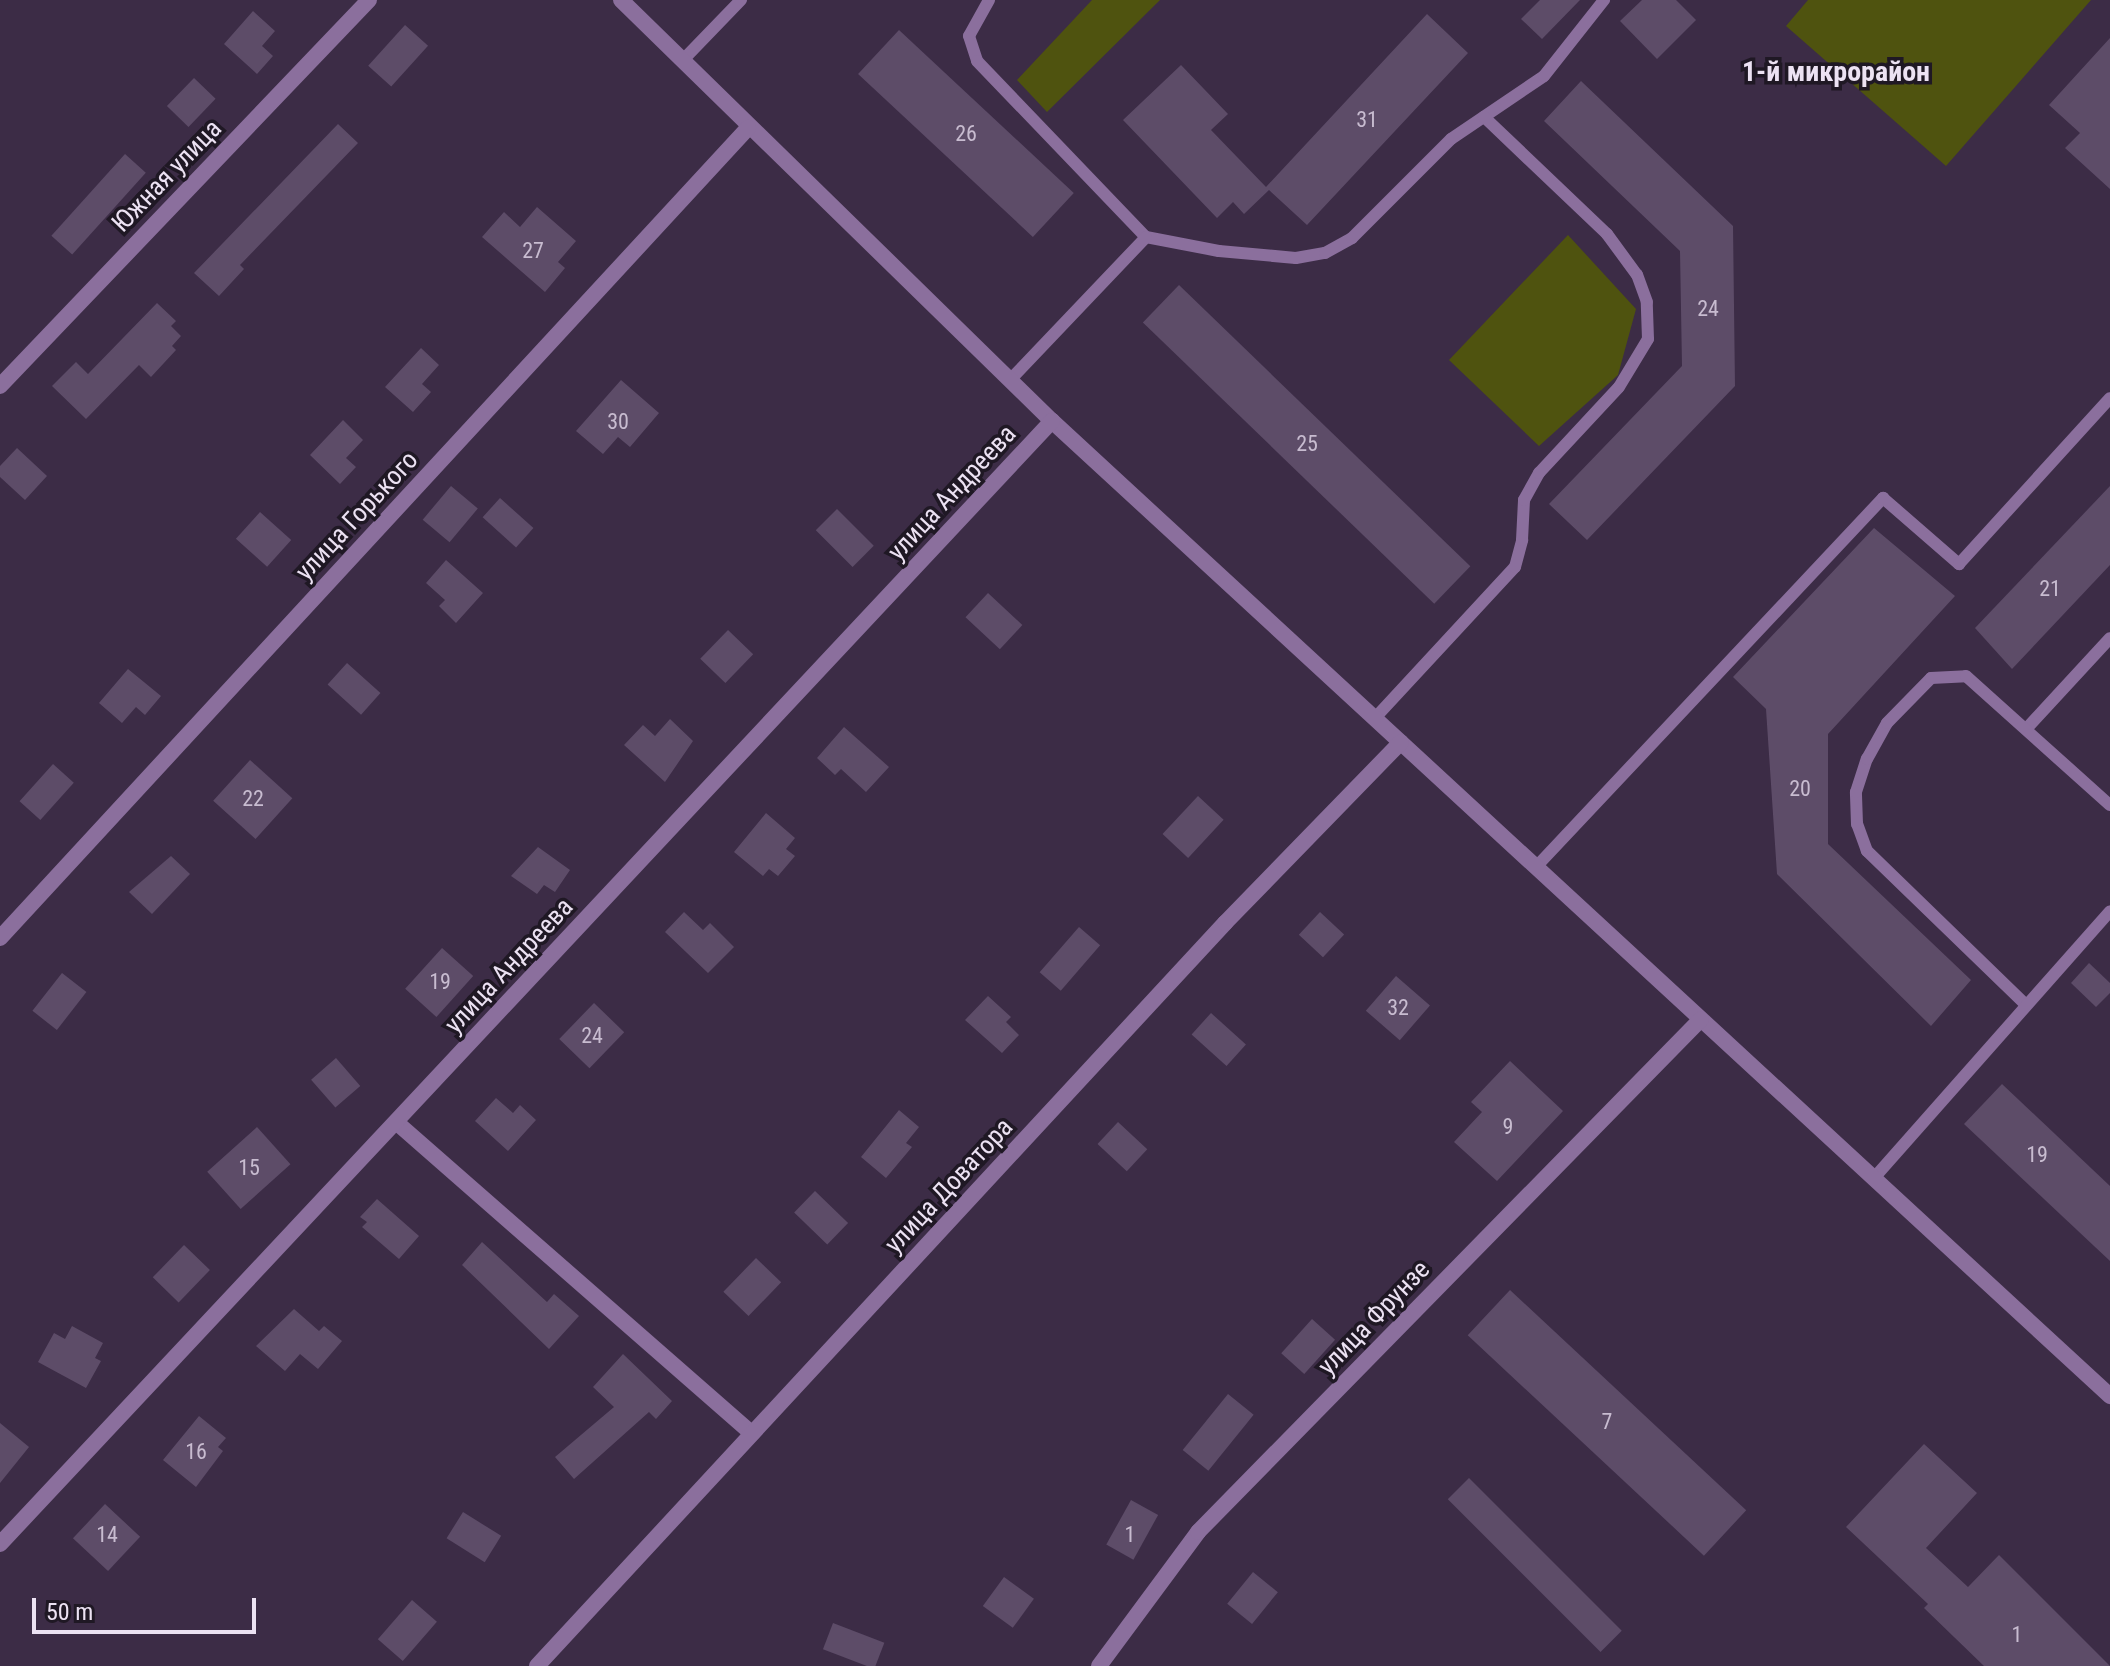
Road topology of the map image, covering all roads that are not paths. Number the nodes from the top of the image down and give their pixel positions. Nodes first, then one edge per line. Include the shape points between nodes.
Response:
1 (369, 0) edge
2 (621, 0) edge
3 (741, 0) edge
4 (989, 0) edge
5 (1604, 0) edge
6 (682, 61) junction
7 (1484, 117) junction
8 (748, 128) junction
9 (1146, 237) junction
10 (1010, 380) junction
11 (0, 386) edge
12 (2110, 398) edge
13 (1052, 421) junction
14 (2110, 638) edge
15 (1375, 718) junction
16 (2027, 728) junction
17 (1401, 742) junction
18 (2110, 805) edge
19 (1536, 867) junction
20 (2110, 911) edge
21 (0, 938) edge
22 (2024, 1003) junction
23 (1701, 1019) junction
24 (396, 1122) junction
25 (1874, 1178) junction
26 (2110, 1396) edge
27 (752, 1434) junction
28 (0, 1544) edge
29 (544, 1664) edge
30 (1099, 1666) edge

1 - 11 street, Южная улица
2 - 6 street
3 - 6 lane
4 - 9 lane via 969,36 977,61
5 - 7 lane via 1544,76
6 - 8 street
7 - 9 lane via 1451,139 1352,238 1325,253 1296,258
7 - 15 lane via 1607,234 1637,275 1647,302 1648,339 1619,387 1531,486 1524,500 1515,567
8 - 10 street
8 - 21 street, улица Горького
9 - 10 lane
10 - 13 street
12 - 19 lane via 1959,564 1883,498
13 - 15 street
13 - 24 street, улица Андреева
14 - 16 lane
15 - 17 street
16 - 18 lane
16 - 22 lane via 1966,676 1931,678 1887,723 1856,792 1857,824 1867,851
17 - 19 street
17 - 27 street, улица Доватора via 1225,923
19 - 23 street
20 - 22 lane
22 - 25 lane
23 - 25 street
23 - 30 street, улица Фрунзе via 1198,1532
24 - 27 street
24 - 28 street, улица Андреева
25 - 26 street
27 - 29 street, улица Доватора

